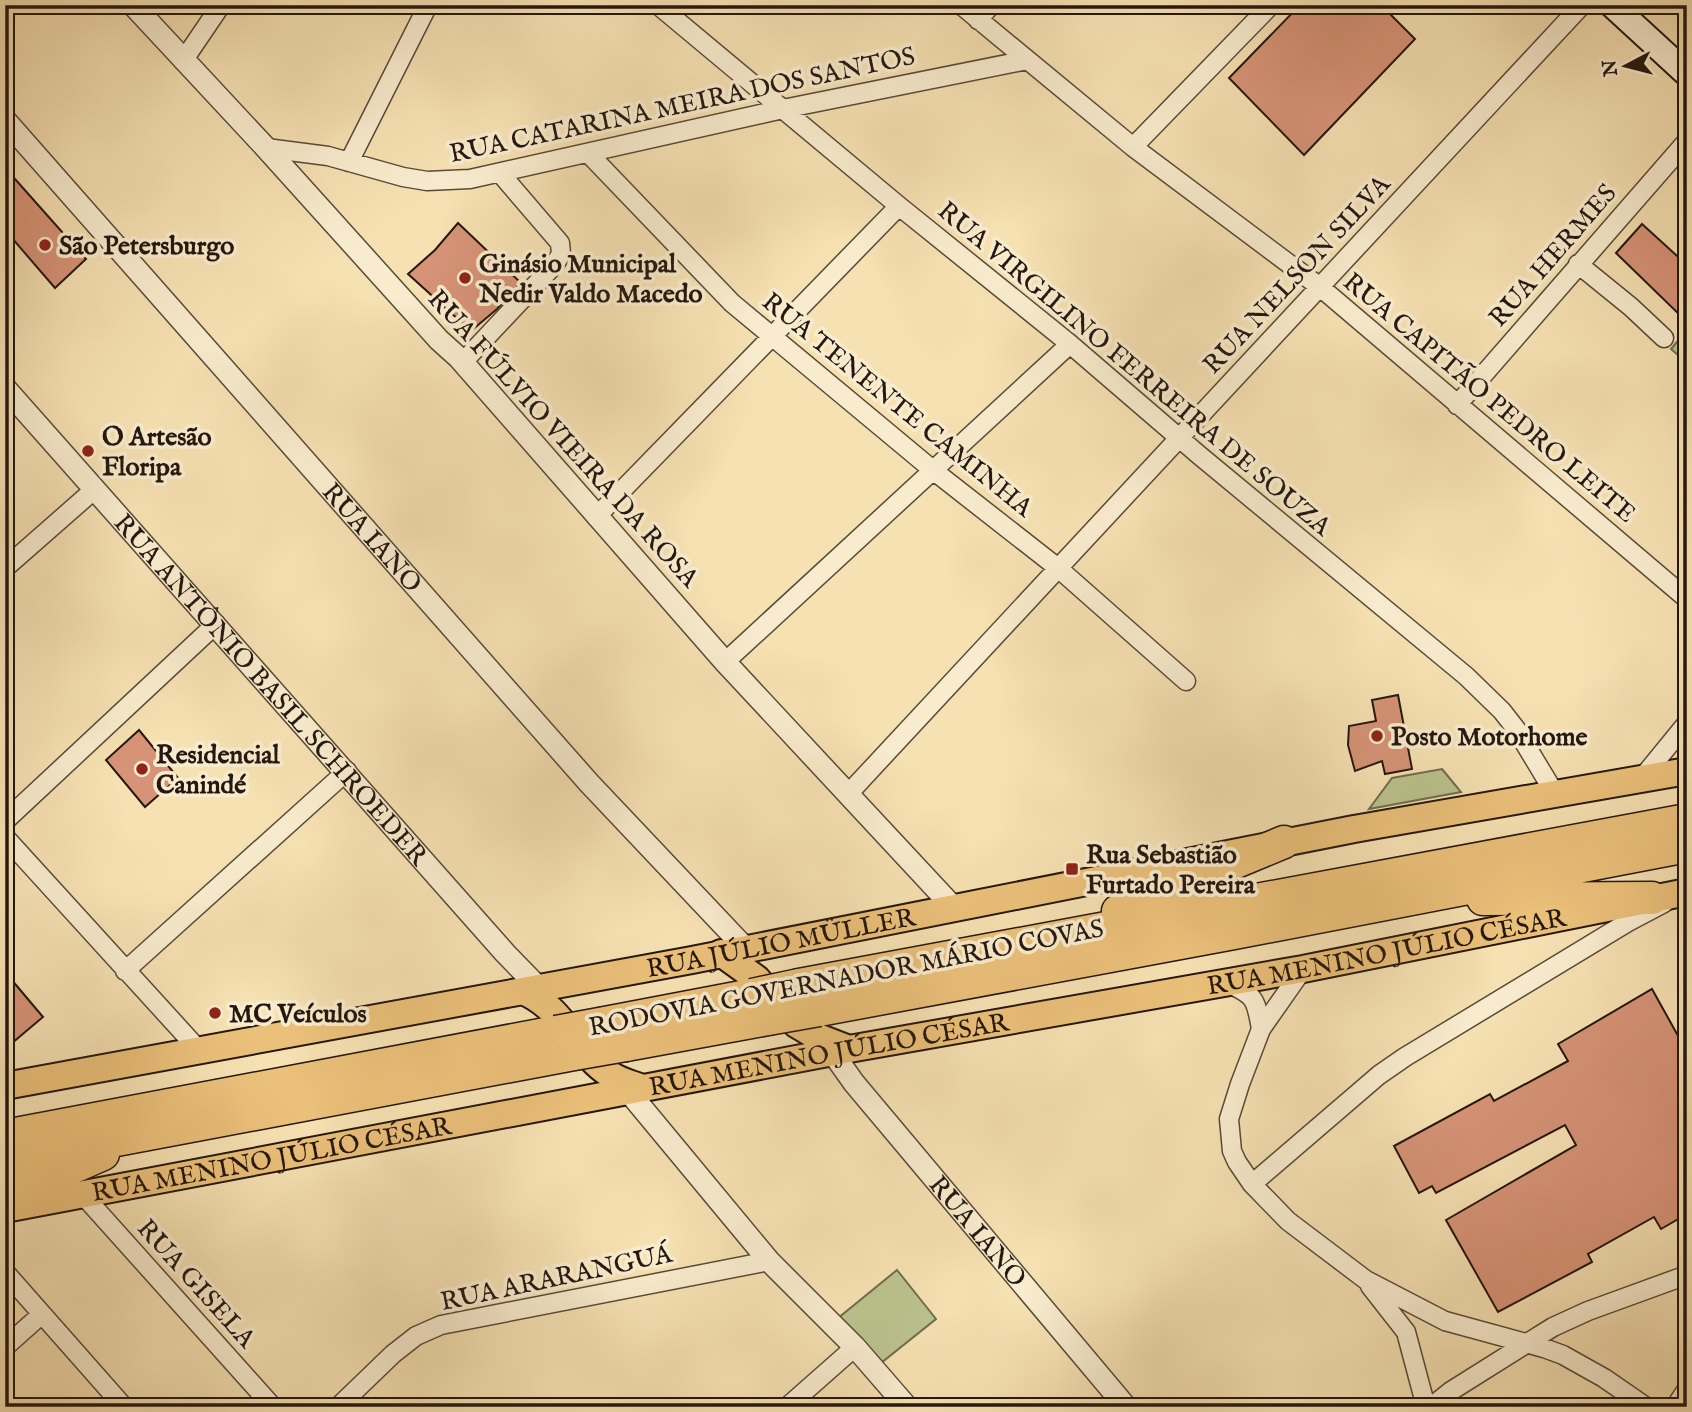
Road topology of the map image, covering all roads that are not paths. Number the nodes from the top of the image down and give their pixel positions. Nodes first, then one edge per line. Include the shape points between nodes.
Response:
1 (133, 5) edge
2 (220, 5) edge
3 (428, 5) edge
4 (658, 5) edge
5 (961, 5) edge
6 (991, 5) edge
7 (1271, 5) edge
8 (1581, 5) edge
9 (1612, 5) edge
10 (978, 20) junction
11 (1027, 60) junction
12 (183, 61) junction
13 (1687, 74) edge
14 (783, 109) junction
15 (5, 120) edge
16 (1687, 141) edge
17 (1133, 146) junction
18 (266, 148) junction
19 (589, 154) junction
20 (349, 162) junction
21 (500, 173) junction
22 (899, 206) junction
23 (1578, 264) junction
24 (1320, 287) junction
25 (774, 336) junction
26 (1664, 338) dead end
27 (1070, 344) junction
28 (463, 362) junction
29 (5, 388) edge
30 (1457, 405) junction
31 (1180, 438) junction
32 (934, 471) junction
33 (95, 488) junction
34 (596, 517) junction
35 (5, 568) edge
36 (1058, 568) junction
37 (1687, 599) edge
38 (216, 624) junction
39 (724, 662) junction
40 (1186, 681) dead end
41 (1687, 723) edge
42 (346, 771) junction
43 (1687, 771) edge
44 (1642, 778) junction
45 (1555, 792) junction
46 (849, 793) junction
47 (1687, 820) edge
48 (5, 821) edge
49 (5, 837) edge
50 (1284, 842) junction
51 (1687, 846) edge
52 (1686, 892) edge
53 (1652, 898) junction
54 (1404, 900) junction
55 (954, 908) junction
56 (1055, 937) junction
57 (743, 949) junction
58 (1303, 969) junction
59 (125, 971) junction
60 (1227, 983) junction
61 (541, 988) junction
62 (778, 1005) junction
63 (1261, 1029) junction
64 (570, 1040) junction
65 (198, 1049) junction
66 (841, 1051) junction
67 (791, 1060) junction
68 (5, 1086) edge
69 (635, 1089) junction
70 (591, 1098) junction
71 (153, 1132) junction
72 (5, 1136) edge
73 (5, 1161) edge
74 (1252, 1184) junction
75 (83, 1195) junction
76 (5, 1197) edge
77 (5, 1209) edge
78 (769, 1261) junction
79 (5, 1272) edge
80 (1687, 1275) edge
81 (1366, 1280) junction
82 (42, 1314) junction
83 (1526, 1345) junction
84 (5, 1347) edge
85 (855, 1347) junction
86 (1687, 1389) edge
87 (124, 1407) edge
88 (272, 1407) edge
89 (338, 1407) edge
90 (787, 1407) edge
91 (907, 1407) edge
92 (1126, 1407) edge
93 (1428, 1407) edge
94 (1646, 1407) edge
95 (1675, 1407) edge

1 - 12 street, RUA FÚLVIO VIEIRA DA ROSA
2 - 12 street
3 - 20 street
4 - 14 street, RUA VIRGILINO FERREIRA DE SOUZA
5 - 10 street, RUA CAPITÃO PEDRO LEITE
6 - 10 street
7 - 17 street
8 - 24 street, RUA NELSON SILVA
9 - 13 main road
10 - 11 street, RUA CAPITÃO PEDRO LEITE
11 - 14 street, RUA CATARINA MEIRA DOS SANTOS
11 - 17 street, RUA CAPITÃO PEDRO LEITE
12 - 18 street, RUA FÚLVIO VIEIRA DA ROSA
14 - 19 street, RUA CATARINA MEIRA DOS SANTOS
14 - 22 street, RUA VIRGILINO FERREIRA DE SOUZA
15 - 57 street, RUA IANO via 589,783
16 - 23 street, RUA HERMES
17 - 24 street, RUA CAPITÃO PEDRO LEITE
18 - 20 street, RUA CATARINA MEIRA DOS SANTOS
18 - 28 street, RUA FÚLVIO VIEIRA DA ROSA
19 - 21 street, RUA CATARINA MEIRA DOS SANTOS
19 - 25 street, RUA TENENTE CAMINHA via 715,286
20 - 21 street, RUA CATARINA MEIRA DOS SANTOS via 427,181
21 - 28 street via 560,243 561,254
22 - 25 street
22 - 27 street, RUA VIRGILINO FERREIRA DE SOUZA
23 - 26 street
23 - 30 street, RUA HERMES
24 - 30 street, RUA CAPITÃO PEDRO LEITE
24 - 31 street, RUA NELSON SILVA
25 - 32 street, RUA TENENTE CAMINHA
25 - 34 street
27 - 31 street, RUA VIRGILINO FERREIRA DE SOUZA
27 - 32 street
28 - 34 street, RUA FÚLVIO VIEIRA DA ROSA
29 - 33 street, RUA ANTÔNIO BASIL SCHROEDER
30 - 37 street, RUA CAPITÃO PEDRO LEITE
31 - 36 street, RUA NELSON SILVA
31 - 45 street, RUA VIRGILINO FERREIRA DE SOUZA via 1484,693 1516,729
32 - 36 street, RUA TENENTE CAMINHA
32 - 39 street
33 - 35 street
33 - 38 street, RUA ANTÔNIO BASIL SCHROEDER
34 - 39 street, RUA FÚLVIO VIEIRA DA ROSA
36 - 40 street, RUA TENENTE CAMINHA
36 - 46 street, RUA NELSON SILVA
38 - 42 street, RUA ANTÔNIO BASIL SCHROEDER
38 - 48 street
39 - 46 street, RUA FÚLVIO VIEIRA DA ROSA
41 - 44 street
42 - 59 street
42 - 61 street, RUA ANTÔNIO BASIL SCHROEDER
43 - 44 main road
44 - 45 main road
45 - 50 main road, RUA JÚLIO MÜLLER
46 - 55 street, RUA FÚLVIO VIEIRA DA ROSA
47 - 56 highway, RODOVIA GOVERNADOR MÁRIO COVAS
49 - 59 street
50 - 55 main road, RUA JÚLIO MÜLLER
50 - 56 highway
51 - 54 highway, RODOVIA GOVERNADOR MÁRIO COVAS
52 - 53 main road, RUA MENINO JÚLIO CÉSAR
52 - 74 street via 1405,1057 1360,1089
53 - 54 highway
53 - 58 main road, RUA MENINO JÚLIO CÉSAR
54 - 62 highway, RODOVIA GOVERNADOR MÁRIO COVAS
55 - 57 main road, RUA JÚLIO MÜLLER
56 - 62 highway, RODOVIA GOVERNADOR MÁRIO COVAS, bridge via 799,985
57 - 61 main road, RUA JÚLIO MÜLLER
57 - 62 main road, RUA IANO
57 - 62 main road
58 - 60 main road, RUA MENINO JÚLIO CÉSAR
58 - 63 street
59 - 65 street
60 - 63 street via 1251,995
60 - 66 main road, RUA MENINO JÚLIO CÉSAR
61 - 64 main road, RUA ANTÔNIO BASIL SCHROEDER via 537,998
61 - 65 main road, RUA JÚLIO MÜLLER
62 - 64 highway, RODOVIA GOVERNADOR MÁRIO COVAS, bridge
62 - 66 main road, RUA IANO
62 - 67 main road via 797,1042
63 - 74 street via 1229,1119 1232,1151
64 - 69 main road, RUA ANTÔNIO BASIL SCHROEDER via 609,1074
64 - 70 main road via 600,1075
64 - 71 highway, RODOVIA GOVERNADOR MÁRIO COVAS
64 - 72 highway, RODOVIA GOVERNADOR MÁRIO COVAS
65 - 68 main road, RUA JÚLIO MÜLLER
66 - 67 main road, RUA MENINO JÚLIO CÉSAR
66 - 92 street, RUA IANO via 854,1083
67 - 69 main road, RUA MENINO JÚLIO CÉSAR
69 - 70 main road, RUA MENINO JÚLIO CÉSAR
69 - 78 street, RUA ANTÔNIO BASIL SCHROEDER
70 - 75 main road, RUA MENINO JÚLIO CÉSAR
71 - 73 highway, RODOVIA GOVERNADOR MÁRIO COVAS
71 - 76 highway
74 - 81 street via 1288,1221
75 - 77 main road, RUA MENINO JÚLIO CÉSAR
75 - 88 street, RUA GISELA
78 - 85 street, RUA ANTÔNIO BASIL SCHROEDER
78 - 89 street, RUA ARARANGUÁ via 441,1325 416,1336 393,1354
79 - 82 street
80 - 83 street via 1553,1326
81 - 83 street via 1445,1321
81 - 93 street via 1406,1332
82 - 84 street
82 - 87 street
83 - 93 street
83 - 94 street via 1582,1364
85 - 90 street
85 - 91 street, RUA ANTÔNIO BASIL SCHROEDER
86 - 95 street

